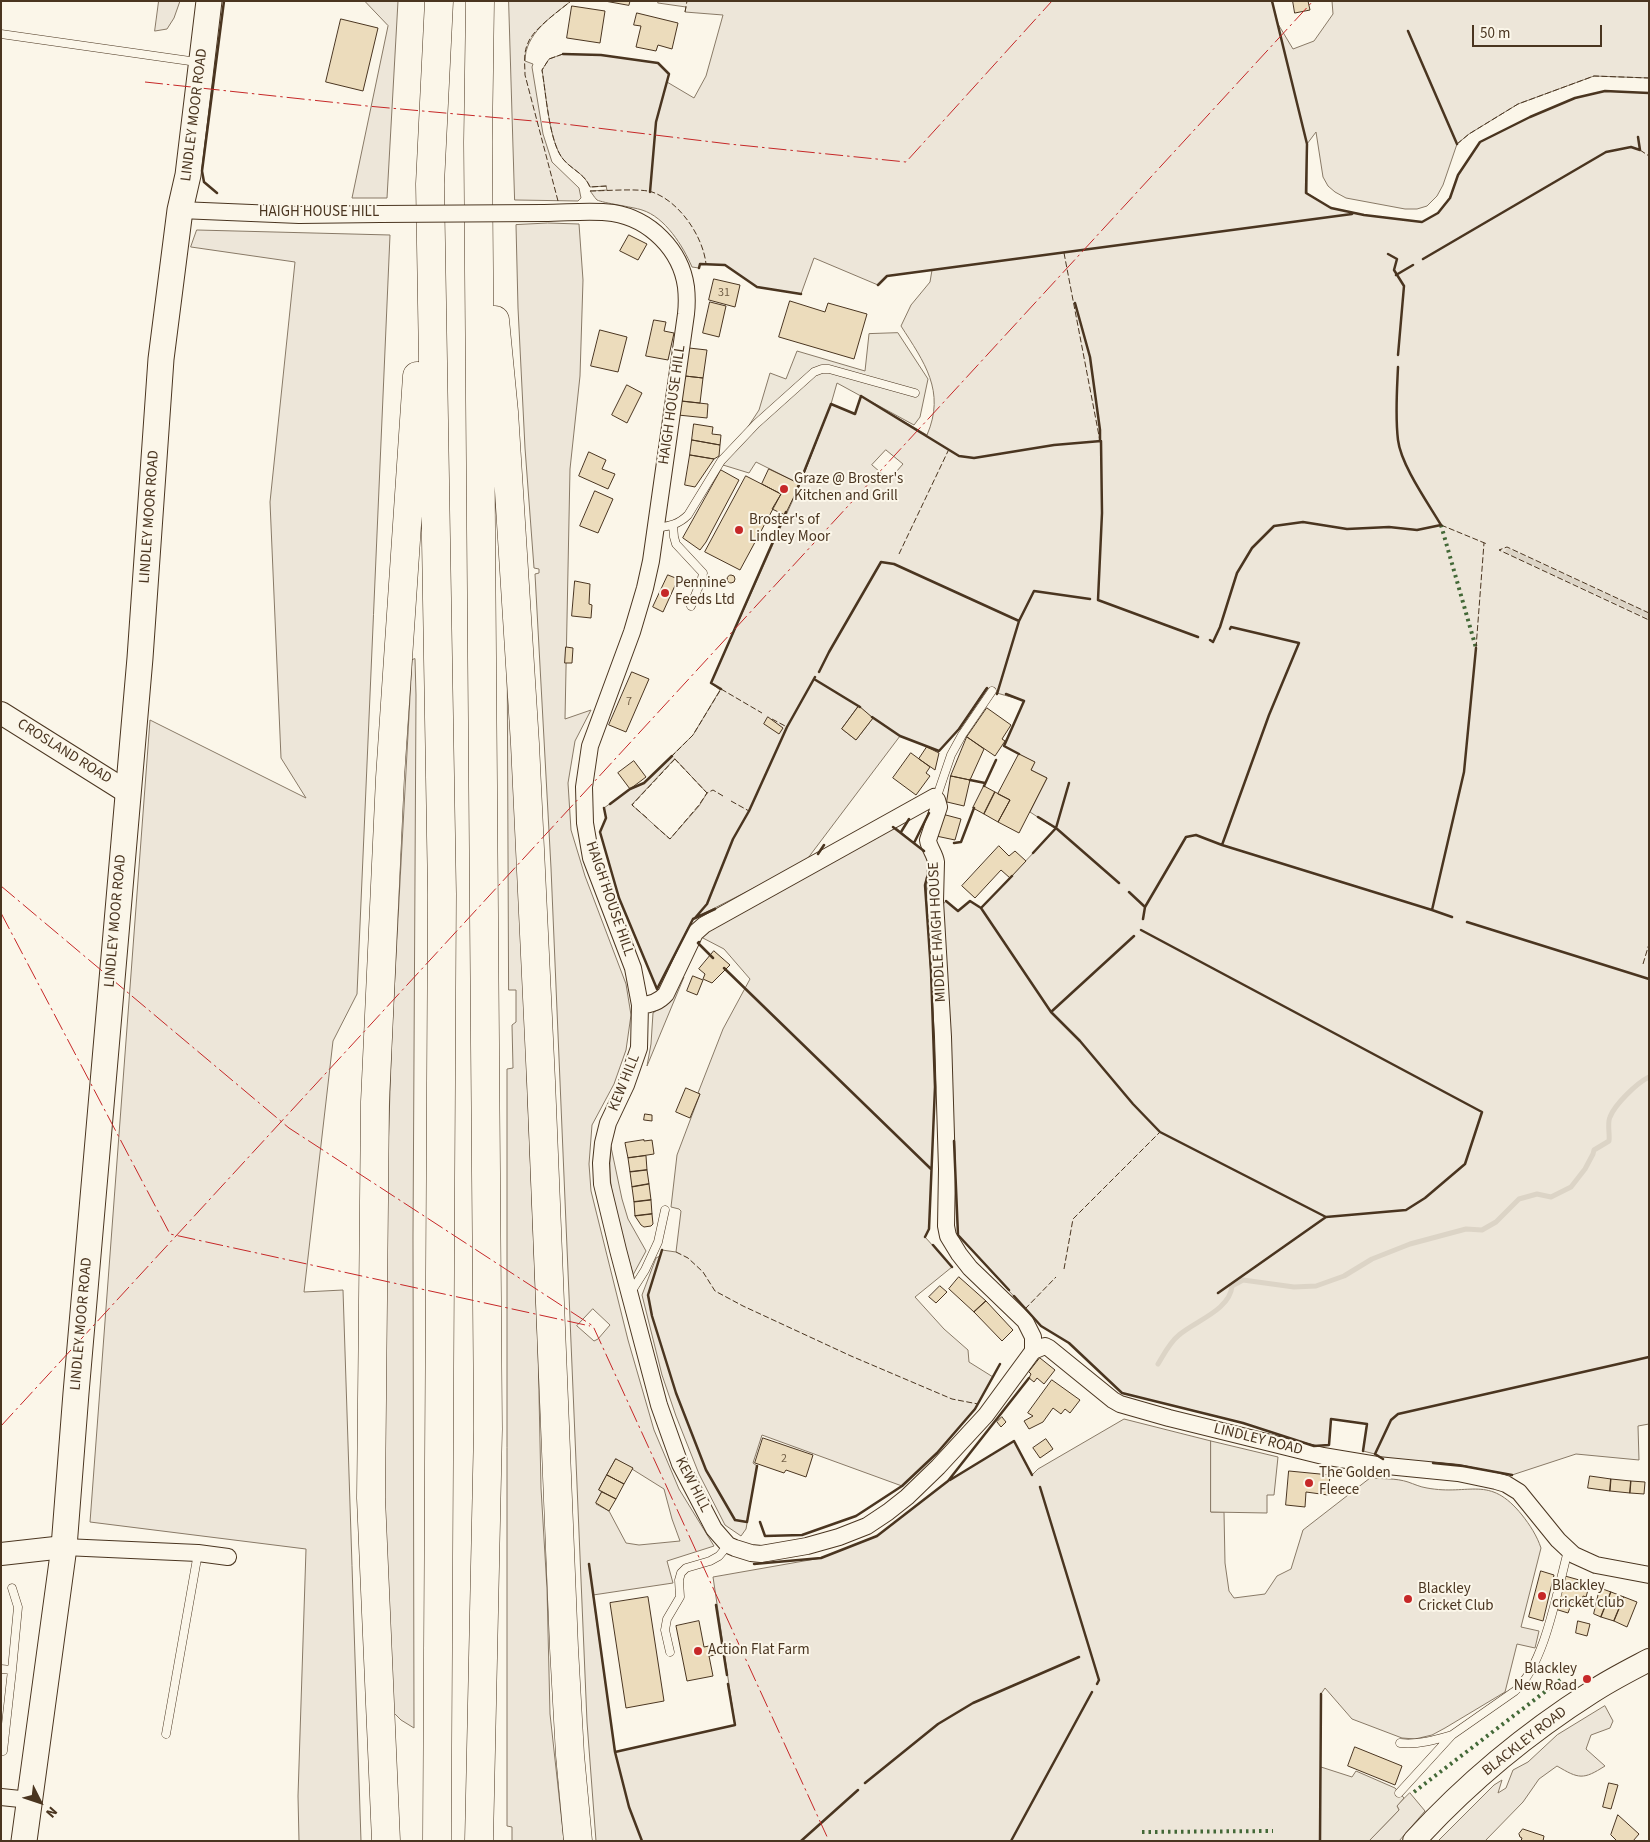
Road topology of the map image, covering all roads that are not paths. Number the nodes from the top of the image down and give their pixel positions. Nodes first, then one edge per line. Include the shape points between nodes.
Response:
1 (209, 1) edge
2 (439, 1) edge
3 (480, 1) edge
4 (1, 34) edge
5 (202, 63) junction
6 (478, 142) junction
7 (430, 184) junction
8 (180, 210) junction
9 (915, 393) dead end
10 (673, 525) junction
11 (656, 528) junction
12 (691, 606) dead end
13 (992, 691) dead end
14 (1, 713) edge
15 (127, 792) junction
16 (936, 799) junction
17 (640, 1005) junction
18 (639, 1048) joint
19 (665, 1210) dead end
20 (630, 1294) junction
21 (1033, 1351) junction
22 (728, 1545) junction
23 (64, 1547) junction
24 (1568, 1551) junction
25 (198, 1553) junction
26 (1, 1554) edge
27 (228, 1557) dead end
28 (1649, 1575) edge
29 (12, 1588) dead end
30 (670, 1652) dead end
31 (1649, 1660) edge
32 (1, 1669) edge
33 (12, 1670) junction
34 (166, 1734) dead end
35 (1452, 1735) junction
36 (1400, 1743) dead end
37 (3, 1751) dead end
38 (1399, 1793) dead end
39 (1, 1797) edge
40 (30, 1800) junction
41 (24, 1841) edge
42 (386, 1841) edge
43 (437, 1841) edge
44 (479, 1841) edge
45 (578, 1841) edge
46 (1414, 1841) edge

1 - 5 main road, LINDLEY MOOR ROAD
2 - 7 highway
3 - 6 highway
4 - 5 lane
5 - 8 main road, LINDLEY MOOR ROAD via 188,175
6 - 44 highway via 488,1419
6 - 45 highway via 504,412 525,744 564,1648
7 - 42 highway via 390,778 375,1102 371,1498
7 - 43 highway via 442,894
8 - 11 street, HAIGH HOUSE HILL, bridge via 299,215 606,212 628,217 649,228 664,240 676,257 687,293
8 - 15 main road, LINDLEY MOOR ROAD via 160,359 140,658
9 - 10 lane via 829,369 814,372 756,424 721,461 688,515
10 - 11 lane
10 - 12 lane via 676,544 703,573
11 - 17 street, HAIGH HOUSE HILL via 645,588 590,746 584,787 585,823 591,858 633,968
13 - 16 lane via 951,755
14 - 15 street, CROSLAND ROAD
15 - 23 main road, LINDLEY MOOR ROAD
16 - 17 street via 934,797 704,925 695,934 666,994 654,1003
16 - 21 street, MIDDLE HAIGH HOUSE via 939,807 928,840 936,858 935,901 947,1169 946,1226 948,1236 970,1268 1025,1322 1034,1337
17 - 18 street, HAIGH HOUSE HILL
18 - 20 street, KEW HILL via 608,1123 601,1158 604,1194
19 - 20 lane via 658,1242
20 - 22 street, KEW HILL via 675,1453 714,1529
21 - 22 street via 966,1438 907,1497 867,1526 808,1546 761,1554
21 - 24 street, LINDLEY ROAD via 1049,1348 1113,1400 1169,1418 1345,1460 1458,1473 1501,1482 1519,1492
22 - 30 lane via 710,1561 686,1568 681,1574 680,1597 672,1608 665,1630
23 - 25 street
23 - 26 street
23 - 40 main road, LINDLEY MOOR ROAD
24 - 28 street, LINDLEY ROAD via 1596,1565
24 - 35 lane via 1539,1656 1523,1684
25 - 27 street
25 - 34 lane
29 - 33 lane via 18,1607
31 - 46 street, BLACKLEY ROAD via 1594,1691 1536,1730 1464,1789
32 - 33 lane
33 - 37 lane
35 - 36 lane via 1411,1744
35 - 38 lane
39 - 40 street
40 - 41 main road, LINDLEY MOOR ROAD

